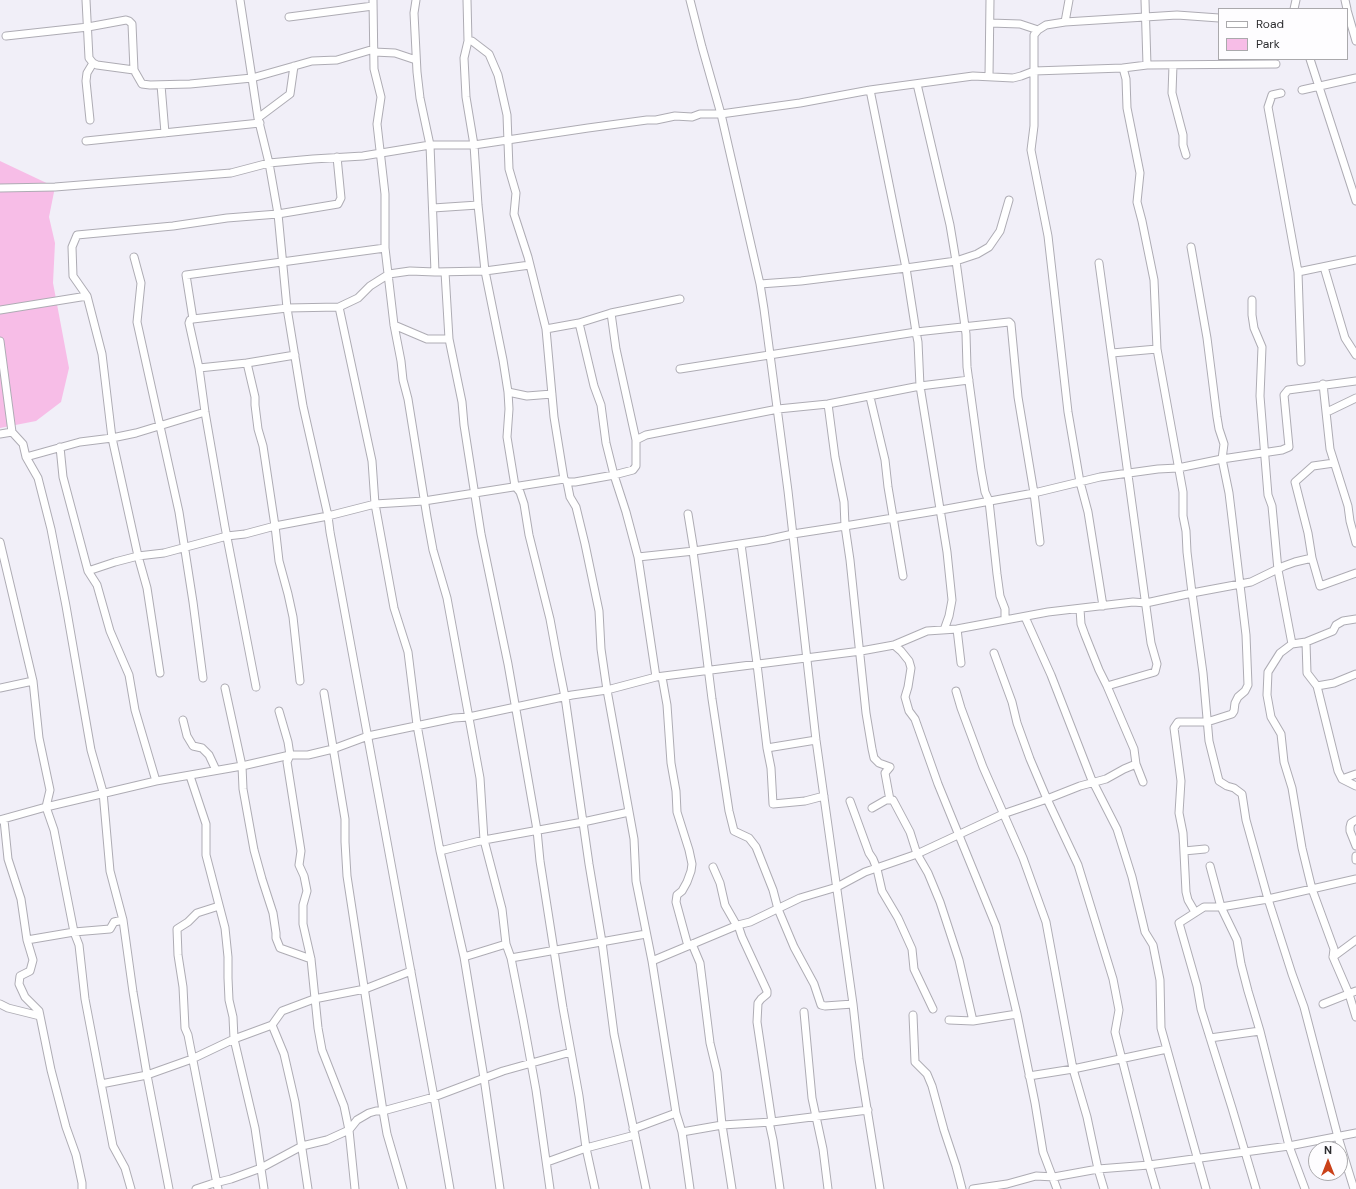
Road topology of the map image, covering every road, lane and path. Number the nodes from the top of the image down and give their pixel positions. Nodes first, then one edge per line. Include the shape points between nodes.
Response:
1 (86, 0) edge
2 (240, 0) edge
3 (416, 0) edge
4 (467, 0) edge
5 (690, 0) edge
6 (990, 0) edge
7 (1069, 0) edge
8 (1145, 0) edge
9 (373, 3) edge
10 (1348, 13) edge
11 (289, 17) dead end
12 (1146, 18) junction
13 (1218, 18) edge
14 (1065, 22) junction
15 (990, 23) junction
16 (88, 27) junction
17 (1038, 30) junction
18 (6, 36) dead end
19 (468, 41) junction
20 (1356, 41) edge
21 (374, 50) junction
22 (416, 60) junction
23 (1310, 60) edge
24 (93, 62) junction
25 (1276, 64) dead end
26 (1147, 65) junction
27 (1173, 65) junction
28 (294, 66) junction
29 (1123, 68) junction
30 (134, 70) junction
31 (1034, 71) junction
32 (989, 76) junction
33 (252, 78) junction
34 (1356, 78) edge
35 (917, 84) junction
36 (161, 85) junction
37 (1320, 86) junction
38 (870, 90) junction
39 (1302, 90) dead end
40 (1281, 93) dead end
41 (721, 114) junction
42 (90, 120) dead end
43 (259, 120) junction
44 (165, 133) junction
45 (508, 140) junction
46 (86, 141) dead end
47 (430, 145) junction
48 (474, 145) junction
49 (381, 153) junction
50 (1186, 155) dead end
51 (337, 157) junction
52 (269, 163) junction
53 (0, 188) edge
54 (1009, 200) dead end
55 (1356, 201) edge
56 (478, 205) junction
57 (433, 208) junction
58 (278, 214) junction
59 (1192, 247) dead end
60 (385, 248) junction
61 (134, 257) dead end
62 (1356, 260) edge
63 (283, 261) junction
64 (956, 261) junction
65 (1099, 263) dead end
66 (530, 265) junction
67 (1324, 267) junction
68 (906, 268) junction
69 (485, 271) junction
70 (435, 272) junction
71 (445, 272) junction
72 (1298, 272) junction
73 (388, 274) junction
74 (760, 284) junction
75 (87, 296) junction
76 (680, 300) dead end
77 (1252, 300) dead end
78 (339, 307) junction
79 (287, 308) junction
80 (0, 310) edge
81 (611, 313) junction
82 (193, 319) junction
83 (579, 323) junction
84 (394, 325) junction
85 (965, 326) junction
86 (546, 329) junction
87 (916, 332) junction
88 (449, 339) junction
89 (0, 341) edge
90 (1157, 349) junction
91 (1112, 353) junction
92 (771, 354) junction
93 (295, 355) junction
94 (1356, 355) edge
95 (247, 362) junction
96 (1301, 362) dead end
97 (199, 368) junction
98 (680, 369) dead end
99 (969, 380) junction
100 (1356, 381) edge
101 (1323, 384) junction
102 (920, 386) junction
103 (508, 392) junction
104 (552, 394) junction
105 (870, 397) junction
106 (1356, 398) edge
107 (828, 404) junction
108 (778, 410) junction
109 (205, 412) junction
110 (1327, 412) junction
111 (159, 425) junction
112 (12, 432) junction
113 (0, 434) edge
114 (112, 438) junction
115 (636, 440) junction
116 (60, 447) junction
117 (1265, 454) junction
118 (26, 457) junction
119 (1222, 459) junction
120 (1334, 463) junction
121 (1178, 468) junction
122 (1128, 474) junction
123 (614, 475) junction
124 (565, 481) junction
125 (1080, 482) junction
126 (515, 486) junction
127 (1034, 493) junction
128 (474, 494) junction
129 (424, 501) junction
130 (989, 501) junction
131 (375, 504) junction
132 (941, 510) junction
133 (688, 514) dead end
134 (328, 516) junction
135 (893, 518) junction
136 (275, 526) junction
137 (845, 526) junction
138 (792, 534) junction
139 (227, 536) junction
140 (0, 542) edge
141 (1040, 542) dead end
142 (1356, 543) edge
143 (741, 544) junction
144 (185, 547) junction
145 (693, 551) junction
146 (138, 556) junction
147 (638, 557) junction
148 (1312, 558) junction
149 (1278, 570) junction
150 (88, 571) junction
151 (1356, 573) edge
152 (903, 576) dead end
153 (1239, 585) junction
154 (1192, 592) junction
155 (1146, 603) junction
156 (1103, 606) junction
157 (1080, 609) junction
158 (1026, 617) junction
159 (1006, 619) junction
160 (1356, 619) edge
161 (957, 629) junction
162 (944, 630) junction
163 (1306, 642) junction
164 (1292, 644) junction
165 (894, 645) junction
166 (861, 651) junction
167 (994, 653) dead end
168 (807, 658) junction
169 (961, 663) dead end
170 (758, 664) junction
171 (708, 671) junction
172 (160, 673) dead end
173 (1356, 674) edge
174 (659, 677) junction
175 (203, 678) dead end
176 (300, 681) dead end
177 (33, 682) junction
178 (1107, 686) junction
179 (1317, 686) junction
180 (256, 687) dead end
181 (0, 688) edge
182 (225, 688) dead end
183 (607, 690) junction
184 (956, 691) dead end
185 (324, 693) dead end
186 (565, 697) junction
187 (516, 707) junction
188 (279, 711) dead end
189 (469, 717) junction
190 (183, 720) dead end
191 (1207, 722) junction
192 (417, 725) junction
193 (368, 736) junction
194 (816, 740) junction
195 (767, 748) junction
196 (333, 749) junction
197 (290, 756) junction
198 (1136, 764) junction
199 (242, 766) junction
200 (216, 770) junction
201 (1356, 774) edge
202 (190, 776) junction
203 (1342, 780) junction
204 (156, 781) junction
205 (1143, 782) dead end
206 (1094, 783) junction
207 (1356, 786) edge
208 (103, 792) junction
209 (824, 796) junction
210 (1047, 799) junction
211 (890, 800) junction
212 (850, 801) dead end
213 (46, 807) junction
214 (872, 808) dead end
215 (629, 812) junction
216 (1003, 814) junction
217 (2, 820) edge
218 (1356, 820) edge
219 (583, 822) junction
220 (537, 830) junction
221 (959, 835) junction
222 (484, 840) junction
223 (1356, 846) edge
224 (1205, 849) dead end
225 (440, 850) junction
226 (1184, 851) junction
227 (917, 854) junction
228 (1356, 856) edge
229 (1356, 860) edge
230 (1210, 866) dead end
231 (713, 867) dead end
232 (877, 869) junction
233 (1356, 879) edge
234 (837, 887) junction
235 (1312, 888) junction
236 (1268, 899) junction
237 (219, 906) junction
238 (1221, 907) junction
239 (778, 909) junction
240 (1195, 912) junction
241 (123, 920) junction
242 (737, 926) junction
243 (74, 932) junction
244 (646, 934) junction
245 (27, 940) junction
246 (1356, 940) edge
247 (602, 942) junction
248 (506, 944) junction
249 (690, 945) junction
250 (555, 951) junction
251 (464, 957) junction
252 (1333, 957) junction
253 (511, 958) junction
254 (311, 959) junction
255 (652, 961) junction
256 (411, 971) junction
257 (365, 988) junction
258 (1353, 992) edge
259 (314, 999) junction
260 (0, 1004) edge
261 (853, 1004) junction
262 (1323, 1004) dead end
263 (933, 1009) dead end
264 (804, 1012) dead end
265 (1017, 1014) junction
266 (913, 1015) dead end
267 (40, 1016) junction
268 (1356, 1017) edge
269 (949, 1020) dead end
270 (973, 1021) junction
271 (272, 1025) junction
272 (1260, 1031) junction
273 (1210, 1038) junction
274 (234, 1040) junction
275 (1167, 1049) junction
276 (571, 1052) junction
277 (192, 1059) junction
278 (1122, 1060) junction
279 (530, 1063) junction
280 (1073, 1069) junction
281 (147, 1075) junction
282 (1029, 1076) junction
283 (484, 1078) junction
284 (101, 1084) junction
285 (434, 1097) junction
286 (868, 1110) junction
287 (383, 1111) junction
288 (676, 1113) junction
289 (816, 1117) junction
290 (770, 1122) junction
291 (722, 1126) junction
292 (349, 1130) junction
293 (634, 1132) junction
294 (682, 1132) junction
295 (1356, 1133) edge
296 (1338, 1137) junction
297 (302, 1146) junction
298 (1289, 1146) junction
299 (586, 1148) junction
300 (1244, 1152) junction
301 (1198, 1158) junction
302 (547, 1162) junction
303 (1149, 1165) junction
304 (261, 1168) junction
305 (1098, 1169) junction
306 (1054, 1177) junction
307 (218, 1186) edge
308 (1008, 1186) edge
309 (82, 1189) edge
310 (131, 1189) edge
311 (169, 1189) edge
312 (196, 1189) edge
313 (264, 1189) edge
314 (308, 1189) edge
315 (355, 1189) edge
316 (403, 1189) edge
317 (450, 1189) edge
318 (500, 1189) edge
319 (550, 1189) edge
320 (595, 1189) edge
321 (646, 1189) edge
322 (690, 1189) edge
323 (732, 1189) edge
324 (780, 1189) edge
325 (828, 1189) edge
326 (880, 1189) edge
327 (962, 1189) edge
328 (973, 1189) edge
329 (1058, 1189) edge
330 (1104, 1189) edge
331 (1156, 1189) edge
332 (1206, 1189) edge
333 (1256, 1189) edge
334 (1305, 1189) edge
335 (1354, 1189) edge

1 - 16 street
2 - 33 street
3 - 22 street
4 - 19 street
5 - 41 street
6 - 15 street
7 - 14 street
8 - 12 street
9 - 11 street
9 - 21 street
10 - 20 street
12 - 13 street
12 - 14 street
12 - 26 street
14 - 17 street via 1046,25
15 - 17 street via 1020,24
15 - 32 street
16 - 18 street
16 - 24 street via 90,58
16 - 30 street via 129,21 132,24
17 - 31 street via 1034,35
19 - 45 street via 490,54 498,75 507,115
19 - 48 street via 464,58 466,97
21 - 22 street
21 - 28 street via 337,60 312,61
21 - 49 street via 374,69 381,97 377,124
22 - 47 street via 420,98
23 - 37 street
24 - 30 street via 97,65
24 - 42 street via 86,81
25 - 27 street
26 - 27 street
26 - 29 street
27 - 50 street via 1172,93
28 - 33 street
28 - 43 street via 290,94
29 - 31 street
29 - 90 street via 1127,108 1140,174 1137,202 1154,280
30 - 36 street via 142,84
31 - 32 street via 1013,78
31 - 125 street via 1034,126 1031,150 1048,236 1068,412
32 - 35 street
33 - 36 street
33 - 43 street
34 - 37 street
35 - 38 street
35 - 64 street
36 - 44 street
37 - 39 street
37 - 55 street
38 - 41 street
38 - 68 street
40 - 72 street via 1272,95 1268,107
41 - 45 street via 675,116
41 - 74 street
43 - 44 street
43 - 52 street
44 - 46 street
45 - 48 street
45 - 66 street via 509,169 516,193 514,214
47 - 48 street
47 - 49 street
47 - 57 street
48 - 56 street
49 - 51 street
49 - 60 street via 385,194
51 - 52 street
51 - 58 street via 341,198 338,204
52 - 53 street via 231,173 55,188
52 - 58 street
54 - 64 street via 1000,231 990,247
56 - 57 street
56 - 69 street
57 - 70 street
58 - 63 street
58 - 75 street via 77,235 72,247 73,276
59 - 119 street via 1217,417 1224,444
60 - 63 street
60 - 73 street
61 - 111 street via 141,283 137,322
62 - 67 street
63 - 79 street
63 - 82 street via 186,275
64 - 68 street
64 - 85 street
65 - 91 street
66 - 69 street
66 - 86 street
67 - 72 street
67 - 94 street via 1345,338
68 - 74 street
68 - 87 street
69 - 71 street
69 - 103 street
70 - 71 street
70 - 73 street via 410,271
71 - 88 street
72 - 96 street
73 - 78 street via 358,298
73 - 84 street
74 - 92 street
75 - 80 street
75 - 114 street via 102,354
76 - 81 street
77 - 117 street via 1254,328 1262,347 1260,396
78 - 79 street
78 - 131 street via 372,461
79 - 82 street
79 - 93 street
81 - 83 street
81 - 115 street via 616,349
82 - 97 street via 189,323
83 - 86 street
83 - 123 street via 601,405 606,443
84 - 88 street via 427,339
84 - 129 street
85 - 87 street
85 - 99 street
85 - 127 street via 1003,322 1011,324 1018,397
86 - 104 street
87 - 92 street
87 - 102 street
88 - 128 street via 462,402
89 - 112 street
90 - 91 street
90 - 121 street
91 - 122 street
92 - 98 street
92 - 108 street
93 - 95 street
93 - 134 street via 303,406
95 - 97 street
95 - 136 street
97 - 109 street
99 - 102 street
99 - 130 street via 981,470
100 - 101 street
101 - 110 street
101 - 117 street via 1288,390 1284,395 1289,447
102 - 105 street
102 - 132 street
103 - 104 street via 527,396
103 - 126 street via 507,437
104 - 124 street
105 - 107 street
105 - 135 street via 885,460
106 - 110 street
107 - 108 street
107 - 137 street via 844,502
108 - 115 street via 658,432
108 - 138 street
109 - 111 street
109 - 139 street
110 - 120 street via 1330,449
111 - 114 street
111 - 144 street
112 - 113 street
112 - 118 street via 23,444
114 - 116 street
114 - 146 street
115 - 123 street via 636,466 633,470
116 - 118 street
116 - 150 street via 63,477
117 - 119 street
117 - 149 street
118 - 208 street via 38,478 51,529 91,750
119 - 121 street
119 - 153 street via 1229,493
120 - 142 street via 1348,506
120 - 148 street via 1313,466 1295,482
121 - 122 street via 1158,468
121 - 154 street via 1183,492 1183,516
122 - 125 street
122 - 155 street
123 - 124 street via 575,482
123 - 147 street
124 - 126 street
124 - 183 street via 576,506 590,564 599,611
125 - 127 street
125 - 156 street via 1088,512
126 - 128 street
126 - 186 street via 524,504
127 - 130 street
127 - 141 street
128 - 129 street
128 - 187 street
129 - 131 street
129 - 189 street via 433,550 447,598
130 - 132 street
130 - 159 street via 1000,596
131 - 134 street
131 - 192 street via 394,608 408,652
132 - 135 street
132 - 162 street via 952,600
133 - 145 street
134 - 136 street
134 - 193 street
135 - 137 street
135 - 152 street
136 - 139 street
136 - 176 street via 279,561 293,617
137 - 138 street
137 - 166 street
138 - 143 street
138 - 168 street
139 - 144 street
139 - 180 street
140 - 177 street
143 - 145 street
143 - 170 street
144 - 146 street
144 - 175 street
145 - 147 street
145 - 171 street
146 - 150 street
146 - 172 street via 147,588
147 - 174 street
148 - 149 street
148 - 151 street via 1320,586
149 - 153 street
149 - 164 street
150 - 204 street via 97,585 110,630 129,675 135,710
153 - 154 street
153 - 191 street via 1246,635 1248,685 1238,697 1232,714
154 - 155 street
154 - 191 street
155 - 156 street
155 - 178 street via 1151,644 1157,664 1155,672
156 - 157 street
157 - 158 street
157 - 178 street via 1081,624
158 - 159 street
158 - 206 street
159 - 161 street
160 - 163 street via 1343,621 1336,625 1333,631
161 - 162 street
161 - 169 street
162 - 165 street via 927,631
163 - 164 street
163 - 179 street via 1308,673
164 - 235 street via 1280,653 1268,672 1267,695 1270,717 1281,734 1284,762 1292,788
165 - 166 street
165 - 221 street via 909,661 911,668 905,697 909,711 915,718
166 - 168 street
166 - 211 street via 872,749 874,758 890,767 885,773
167 - 210 street via 1022,738
168 - 170 street
168 - 194 street
170 - 171 street
170 - 195 street
171 - 174 street
171 - 239 street via 731,822 734,831 749,838 756,847
173 - 179 street via 1334,683
174 - 183 street
174 - 249 street via 667,706 676,812 692,864 687,882 677,895 676,902
177 - 181 street
177 - 213 street via 50,790
178 - 198 street via 1134,749
179 - 203 street
182 - 199 street
183 - 186 street
183 - 215 street
184 - 216 street via 977,752
185 - 196 street
186 - 187 street
186 - 219 street
187 - 189 street
187 - 220 street
188 - 197 street
189 - 192 street
189 - 222 street via 480,778
190 - 200 street via 187,736 193,746 202,748 209,755
191 - 226 street via 1178,722 1174,728 1181,781 1179,813
191 - 236 street via 1219,781 1242,794 1246,820
192 - 193 street
192 - 225 street
193 - 196 street
193 - 256 street
194 - 195 street
194 - 209 street
195 - 209 street via 773,804 799,802
196 - 197 street
196 - 257 street via 345,819 347,876
197 - 199 street
197 - 254 street via 288,762 301,851 299,865 307,891 303,905 303,924
198 - 205 street
198 - 206 street
199 - 200 street
199 - 254 street via 242,789 256,857 273,913 276,938 280,948
200 - 202 street
201 - 203 street
202 - 204 street
202 - 237 street via 206,824 206,855
203 - 207 street
204 - 208 street
206 - 210 street
206 - 275 street via 1117,829 1145,932 1153,945 1160,980 1161,1028
208 - 213 street
208 - 241 street via 110,871
209 - 234 street
210 - 216 street
210 - 278 street via 1078,865 1113,978 1119,1010 1115,1032
211 - 214 street
211 - 227 street via 893,800 910,832
212 - 232 street
213 - 217 street
213 - 243 street via 54,830
215 - 219 street
215 - 244 street via 634,839 636,881
216 - 221 street
216 - 280 street via 1023,858 1046,922
217 - 245 street via 8,859 21,899
218 - 223 street via 1351,823 1350,831
219 - 220 street
219 - 247 street
220 - 222 street
220 - 250 street
221 - 227 street
221 - 265 street via 996,926
222 - 225 street
222 - 248 street via 502,909
224 - 226 street
225 - 251 street
226 - 240 street via 1188,900
227 - 232 street
227 - 270 street via 940,902 959,960
228 - 229 street
230 - 238 street
231 - 242 street via 725,905
232 - 234 street via 865,872
232 - 263 street via 882,891 912,949 914,969
233 - 235 street
234 - 239 street via 800,898
234 - 261 street
235 - 236 street
235 - 252 street via 1334,949
236 - 238 street
236 - 296 street via 1304,1007
237 - 274 street via 225,928
237 - 277 street via 197,913 177,928 185,1028
238 - 240 street via 1204,907
238 - 272 street via 1237,940 1241,964
239 - 242 street
239 - 261 street via 794,947 814,984 821,1005
240 - 273 street via 1179,923
241 - 243 street via 114,922 110,929
241 - 281 street
242 - 249 street
242 - 290 street via 767,991 758,1004 757,1022
243 - 245 street
243 - 284 street via 79,945 85,999
244 - 247 street
244 - 255 street
245 - 267 street via 33,960 30,971 20,976 19,984 25,997 39,1011
246 - 252 street
247 - 250 street
247 - 293 street via 614,1034
248 - 251 street
248 - 253 street
249 - 255 street
249 - 291 street via 700,963 710,1043 717,1072
250 - 253 street
250 - 276 street
251 - 283 street
252 - 258 street
253 - 279 street
254 - 259 street
255 - 288 street
256 - 257 street
256 - 285 street
257 - 259 street
257 - 287 street
258 - 262 street
258 - 268 street
259 - 271 street via 282,1011
259 - 292 street via 322,1050 343,1102
260 - 267 street
261 - 286 street
264 - 289 street
265 - 270 street
265 - 282 street
266 - 327 street via 915,1062 927,1074 932,1086
267 - 309 street via 51,1070 76,1155
269 - 270 street
271 - 274 street
271 - 297 street via 284,1054
272 - 273 street
272 - 298 street
273 - 300 street
274 - 277 street
274 - 304 street via 255,1128
275 - 278 street
275 - 301 street
276 - 279 street
276 - 299 street
277 - 281 street
277 - 307 street
278 - 280 street
278 - 303 street
279 - 283 street
279 - 302 street
280 - 282 street
280 - 305 street
281 - 284 street
281 - 311 street
282 - 306 street via 1043,1152
283 - 285 street
283 - 318 street
284 - 310 street via 113,1146 125,1168
285 - 287 street
285 - 317 street
286 - 289 street
286 - 326 street
287 - 292 street via 363,1116
287 - 316 street
288 - 293 street
288 - 294 street
289 - 290 street
289 - 325 street
290 - 291 street
290 - 324 street
291 - 294 street
291 - 323 street
292 - 297 street via 327,1140
292 - 315 street
293 - 299 street
293 - 321 street
294 - 322 street
295 - 296 street
296 - 298 street
296 - 335 street
297 - 304 street
297 - 314 street
298 - 300 street
298 - 334 street
299 - 302 street
299 - 320 street
300 - 301 street
300 - 333 street
301 - 303 street
301 - 332 street
302 - 319 street
303 - 305 street
303 - 331 street
304 - 307 street
304 - 313 street
305 - 306 street
305 - 330 street
306 - 308 street via 1036,1176
306 - 329 street
307 - 312 street
308 - 328 street

